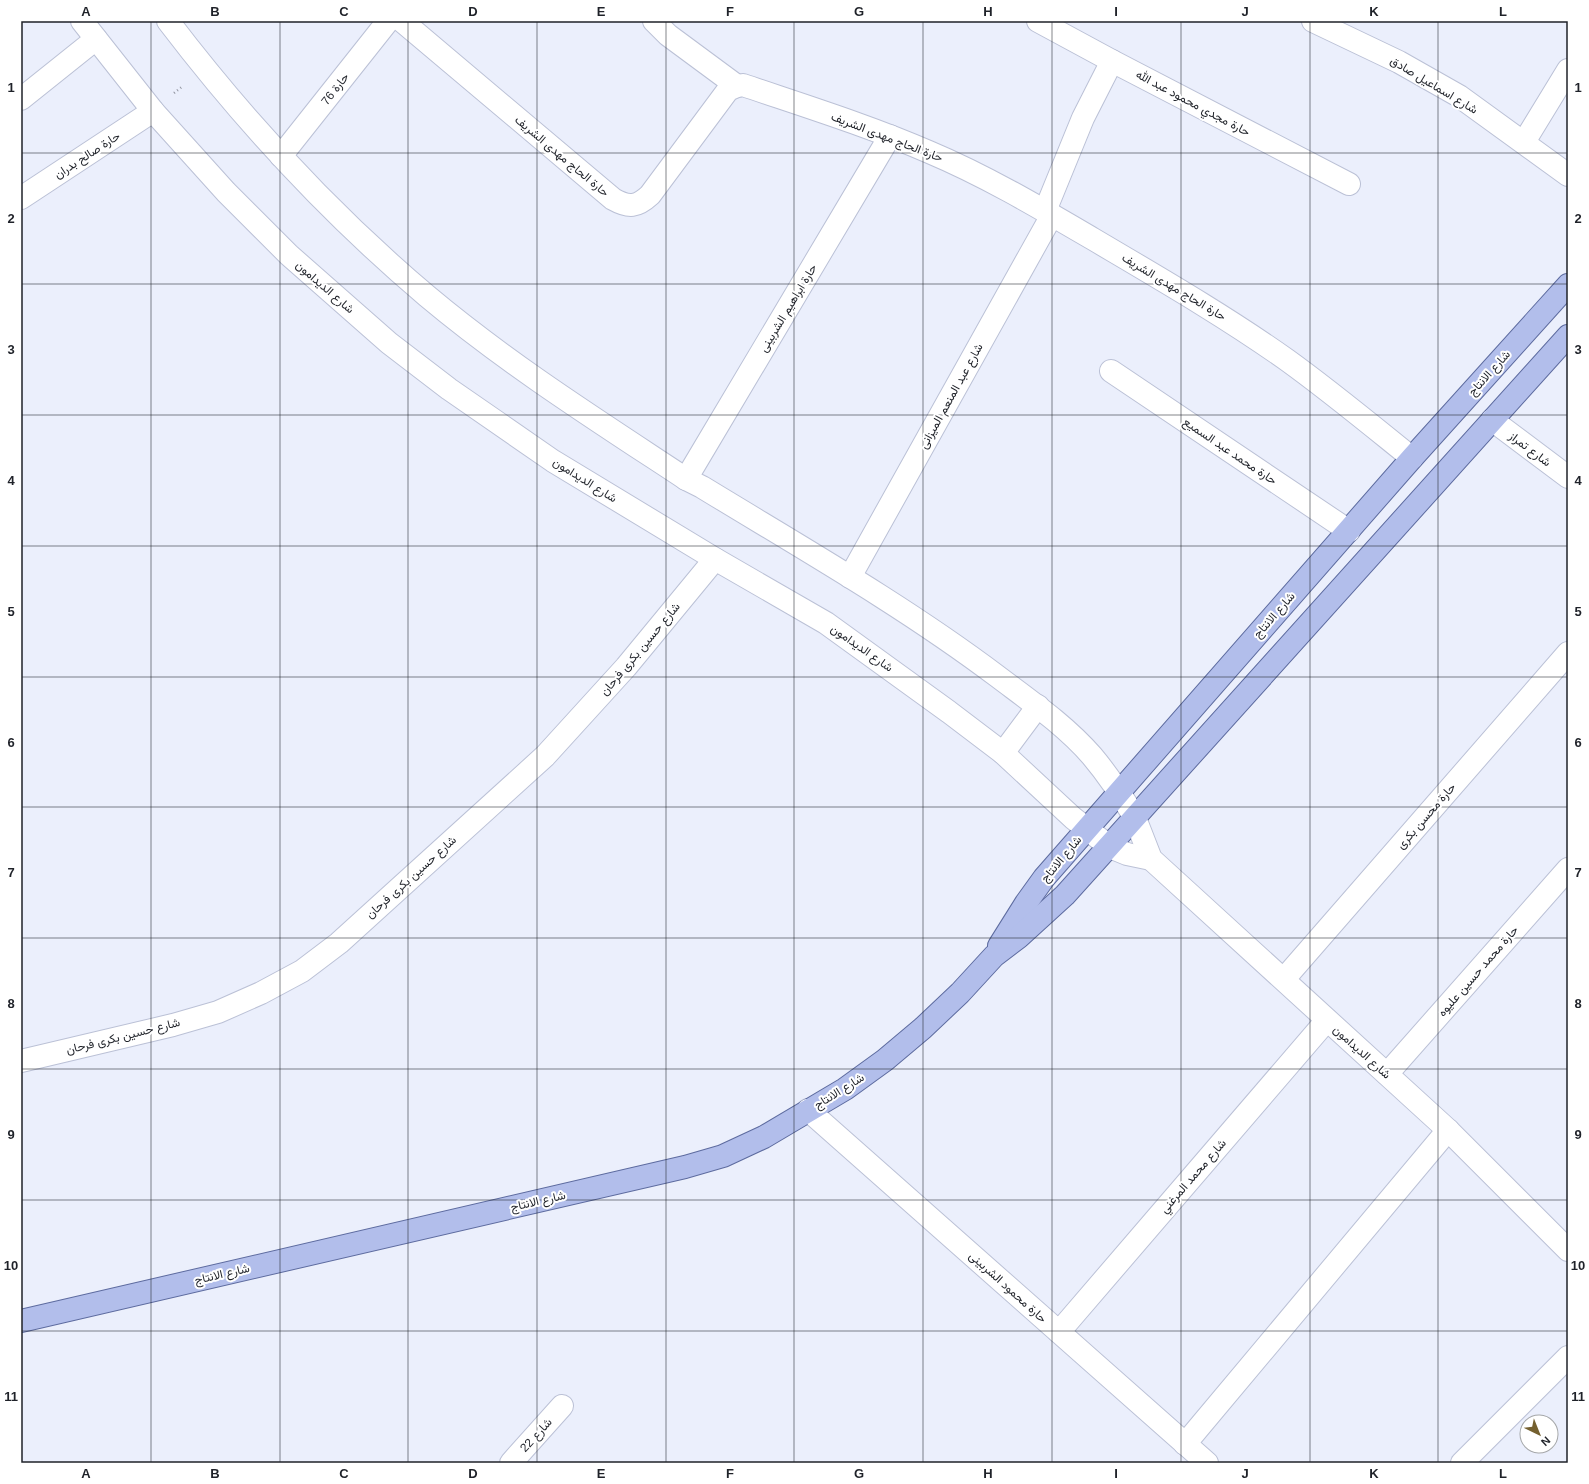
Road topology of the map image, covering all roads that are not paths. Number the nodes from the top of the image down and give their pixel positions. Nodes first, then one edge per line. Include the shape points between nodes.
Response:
1 (82, 21) edge
2 (168, 21) edge
3 (388, 21) edge
4 (402, 21) edge
5 (654, 21) edge
6 (1038, 21) edge
7 (1313, 21) edge
8 (96, 39) junction
9 (1112, 61) junction
10 (1568, 70) edge
11 (738, 86) junction
12 (21, 98) edge
13 (153, 111) junction
14 (890, 136) junction
15 (1524, 142) junction
16 (281, 156) junction
17 (1568, 175) edge
18 (1349, 184) dead end
19 (21, 198) edge
20 (1048, 213) junction
21 (1568, 285) edge
22 (1568, 336) edge
23 (1111, 371) dead end
24 (1492, 420) junction
25 (1412, 458) junction
26 (1568, 477) edge
27 (686, 480) junction
28 (1349, 531) junction
29 (715, 559) junction
30 (850, 577) junction
31 (1568, 653) edge
32 (1038, 706) junction
33 (1003, 753) junction
34 (1119, 791) junction
35 (1135, 818) junction
36 (1086, 830) junction
37 (1110, 847) junction
38 (1151, 859) junction
39 (1568, 869) edge
40 (994, 956) junction
41 (1284, 979) junction
42 (1327, 1020) junction
43 (21, 1061) edge
44 (1387, 1074) junction
45 (808, 1110) junction
46 (1448, 1130) junction
47 (1568, 1250) edge
48 (21, 1321) edge
49 (1059, 1332) junction
50 (1568, 1357) edge
51 (562, 1406) dead end
52 (1186, 1444) junction
53 (511, 1463) edge
54 (1207, 1463) edge
55 (1462, 1463) edge

1 - 8 street, شارع الديدامون
2 - 16 street, شارع الديدامون via 204,68
3 - 16 street, حارة 76
4 - 11 street, حارة الحاج مهدى الشريف via 622,204 643,202 650,195 728,90
5 - 11 street via 680,44
6 - 9 street, حارة مجدي محمود عبد الله
7 - 15 street, شارع اسماعيل صادق via 1398,62 1459,96
8 - 12 street
8 - 13 street, شارع الديدامون
9 - 18 street, حارة مجدي محمود عبد الله
9 - 20 street, شارع عبد المنعم الميزانى via 1083,118
10 - 15 street
11 - 14 street, حارة الحاج مهدى الشريف via 743,85
13 - 19 street, حارة صالح بدران
13 - 29 street, شارع الديدامون via 226,192 289,255 389,343 455,393 553,461
14 - 20 street, حارة الحاج مهدى الشريف via 929,152
14 - 27 street, حارة ابراهيم الشربينى
15 - 17 street, شارع اسماعيل صادق
16 - 27 street, شارع الديدامون via 349,226 427,296 518,367
20 - 25 street, حارة الحاج مهدى الشريف via 1179,289 1240,328 1299,369
20 - 30 street, شارع عبد المنعم الميزانى
21 - 25 main road, شارع الانتاج
22 - 24 main road, شارع الانتاج
23 - 28 street, حارة محمد عبد السميع
24 - 26 street, شارع تمراز
24 - 35 main road, شارع الانتاج
25 - 28 main road, شارع الانتاج
27 - 30 street, شارع الديدامون via 709,491
28 - 34 main road, شارع الانتاج
29 - 33 street, شارع الديدامون via 826,623
29 - 43 street, شارع حسين بكرى فرحان via 626,667 545,756 339,943 302,971 218,1012
30 - 32 street, شارع الديدامون via 940,634
31 - 41 street, حارة محسن بكرى
32 - 33 street
32 - 34 street, شارع الديدامون via 1091,755
33 - 36 street, شارع الديدامون
34 - 35 street, شارع الديدامون
34 - 36 main road, شارع الانتاج
35 - 37 main road, شارع الانتاج
35 - 38 street, شارع الديدامون
36 - 37 street, شارع الديدامون
36 - 40 main road, شارع الانتاج via 1044,878
37 - 38 street, شارع الديدامون
37 - 40 main road, شارع الانتاج via 1065,895
38 - 41 street, شارع الديدامون
39 - 44 street, حارة محمد حسين عليوه
40 - 45 main road, شارع الانتاج via 924,1028 844,1089
41 - 42 street, شارع الديدامون
42 - 44 street, شارع الديدامون
42 - 49 street, شارع محمد المرغني
44 - 46 street, شارع الديدامون
45 - 48 main road, شارع الانتاج via 743,1147 685,1167
45 - 49 street, حارة محمود الشربينى
46 - 47 street, شارع الديدامون
46 - 52 street
49 - 52 street, حارة محمود الشربينى
50 - 55 street
51 - 53 street, شارع 22
52 - 54 street, حارة محمود الشربينى

